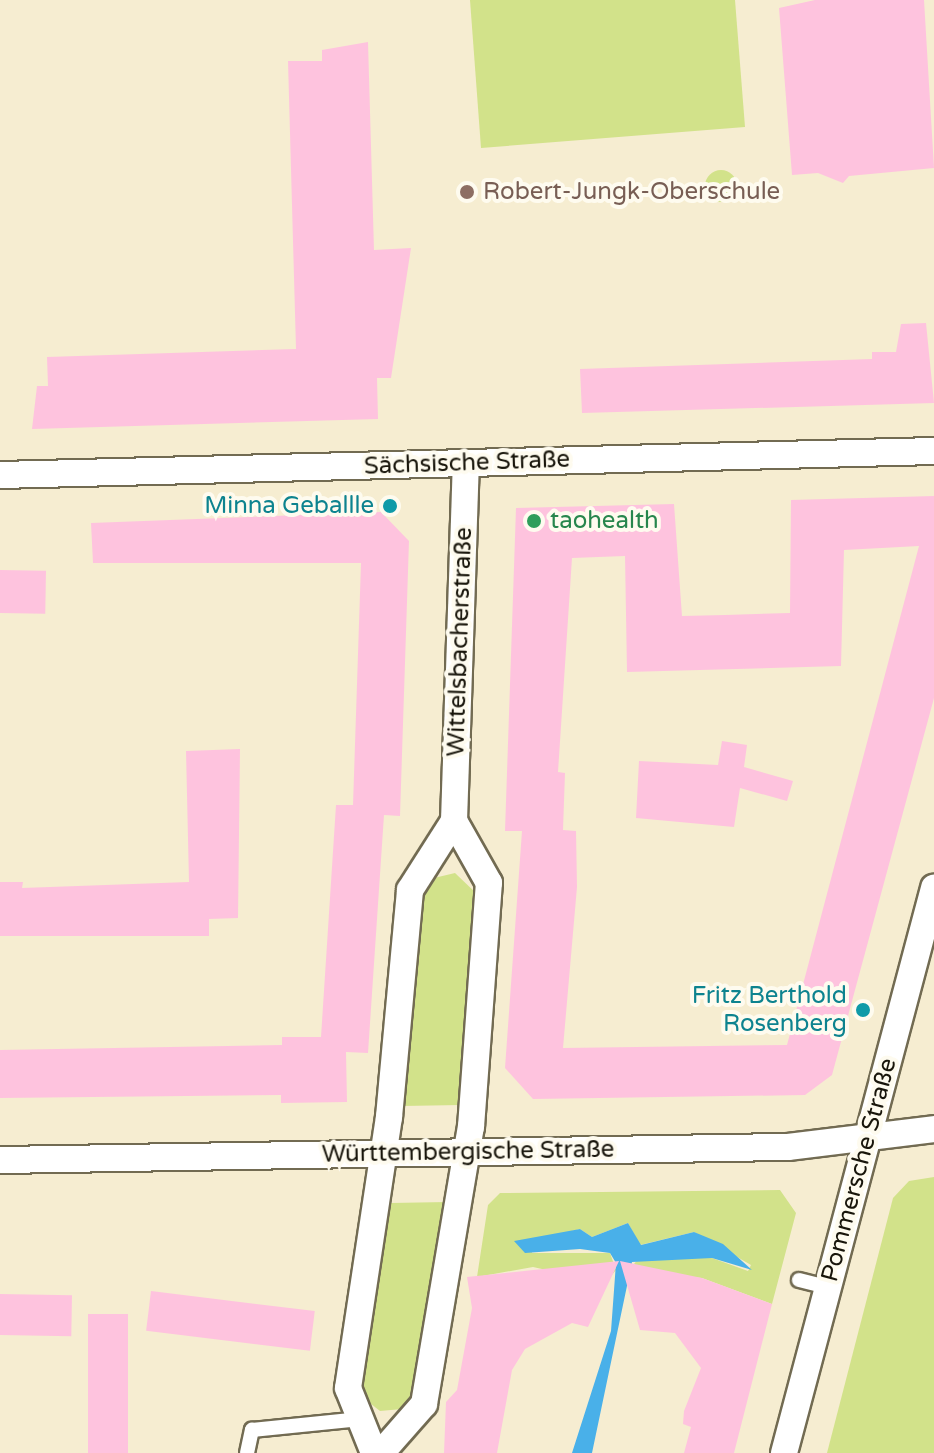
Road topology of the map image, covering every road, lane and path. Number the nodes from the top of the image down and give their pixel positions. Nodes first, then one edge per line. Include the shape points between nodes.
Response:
1 (934, 451) edge
2 (466, 464) junction
3 (0, 475) edge
4 (454, 821) junction
5 (934, 888) edge
6 (934, 1129) edge
7 (868, 1139) junction
8 (468, 1151) junction
9 (384, 1152) junction
10 (0, 1160) edge
11 (799, 1280) dead end
12 (827, 1287) junction
13 (360, 1419) junction
14 (247, 1453) edge
15 (374, 1453) edge
16 (381, 1453) edge
17 (784, 1453) edge

1 - 2 street, Sächsische Straße
2 - 3 street, Sächsische Straße
2 - 4 street, Wittelsbacherstraße
4 - 8 street via 489,883
4 - 9 street via 410,890
5 - 7 street, Pommersche Straße
6 - 7 street, Württembergische Straße
7 - 8 street, Württembergische Straße via 788,1147
7 - 12 street, Pommersche Straße
8 - 9 street, Württembergische Straße
8 - 16 street via 424,1404
9 - 10 street, Württembergische Straße
9 - 13 street via 348,1388
11 - 12 lane
12 - 17 street, Pommersche Straße
13 - 14 lane via 252,1430
13 - 15 street

